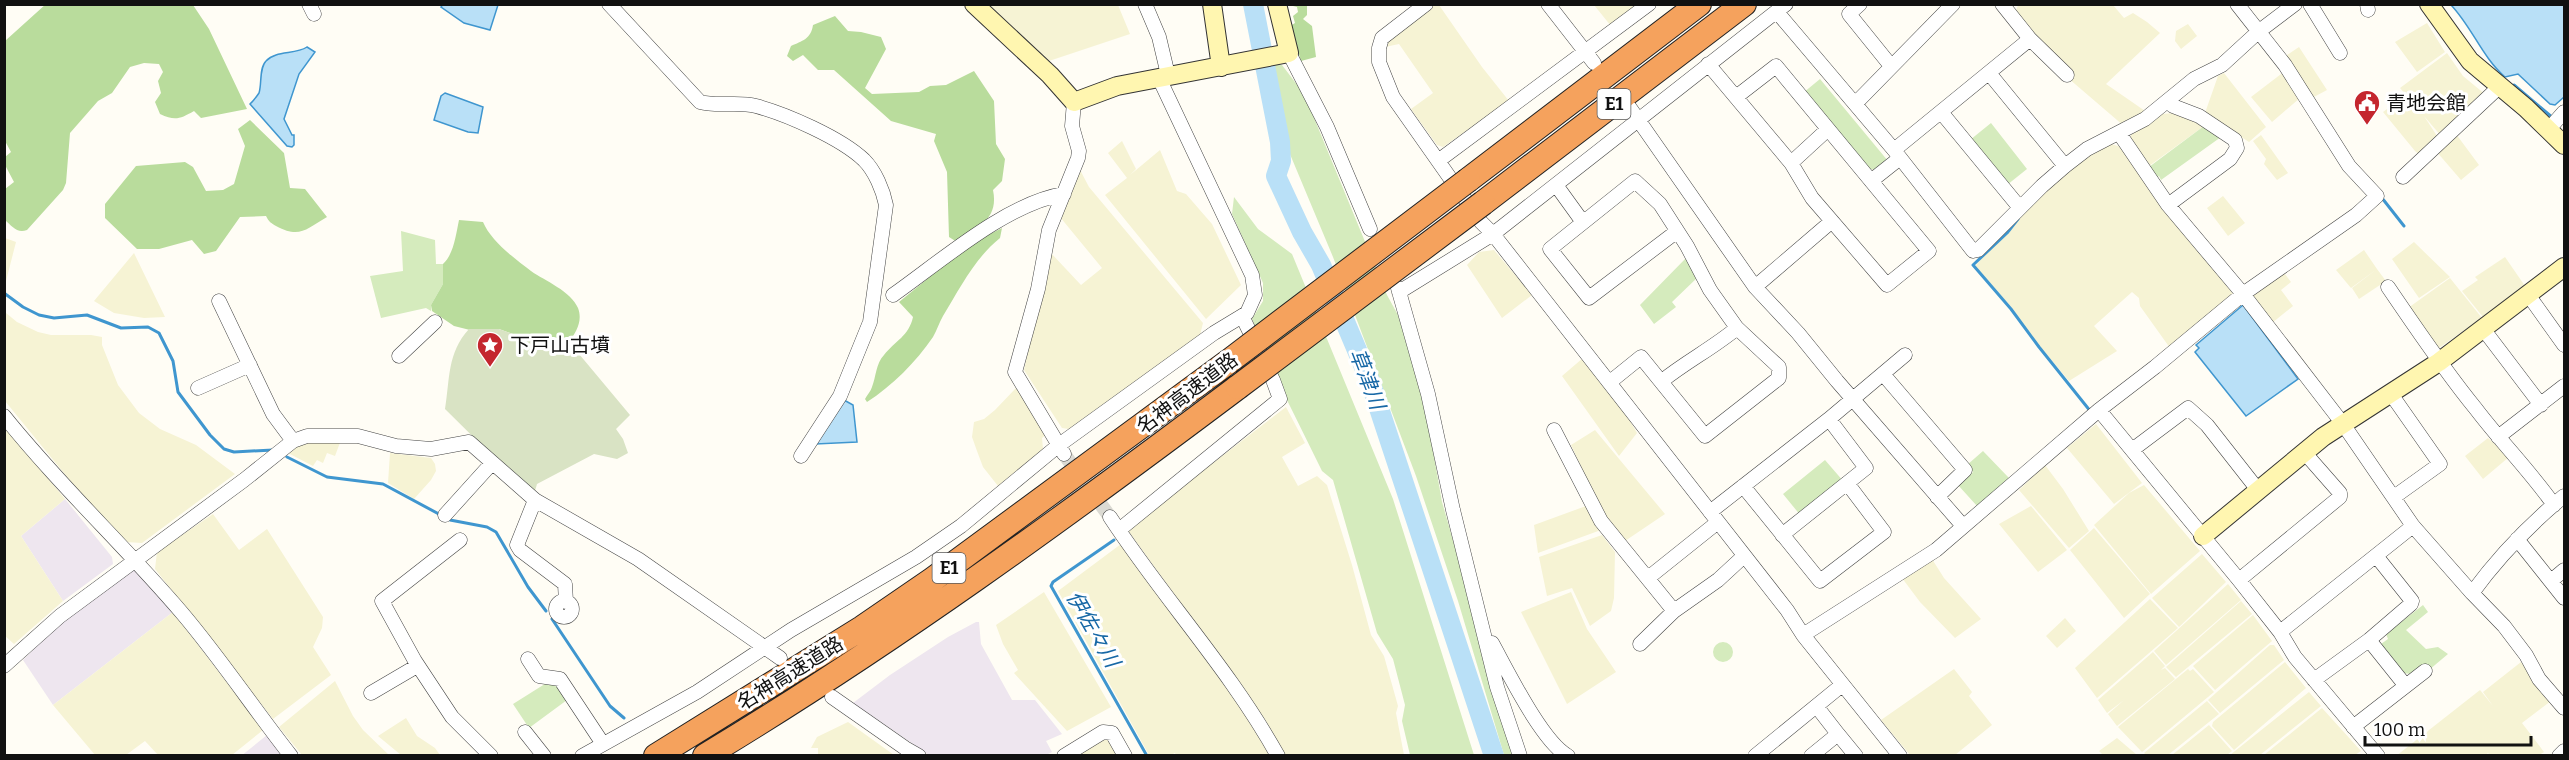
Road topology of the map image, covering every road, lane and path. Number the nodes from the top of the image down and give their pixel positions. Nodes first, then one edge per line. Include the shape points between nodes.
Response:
1 (609, 4) edge
2 (974, 4) edge
3 (1145, 4) edge
4 (1212, 4) edge
5 (1277, 4) edge
6 (1426, 4) edge
7 (1548, 4) edge
8 (1649, 4) edge
9 (1699, 4) edge
10 (1860, 4) edge
11 (1953, 4) edge
12 (2002, 4) edge
13 (2237, 4) edge
14 (2295, 4) edge
15 (2310, 4) edge
16 (2429, 4) edge
17 (1781, 8) edge
18 (1751, 15) edge
19 (2259, 32) junction
20 (2030, 39) junction
21 (2340, 53) dead end
22 (1283, 55) junction
23 (1590, 58) junction
24 (1708, 64) junction
25 (1891, 66) junction
26 (1219, 67) junction
27 (1989, 73) junction
28 (2067, 75) dead end
29 (1168, 76) junction
30 (2499, 87) junction
31 (1736, 97) junction
32 (1074, 102) junction
33 (2168, 102) junction
34 (1855, 104) junction
35 (1941, 112) junction
36 (1635, 113) junction
37 (2560, 119) edge
38 (1828, 129) junction
39 (2119, 133) junction
40 (2565, 145) edge
41 (1897, 154) junction
42 (1438, 161) junction
43 (1791, 163) junction
44 (2065, 166) junction
45 (2403, 177) dead end
46 (1871, 181) junction
47 (1557, 185) junction
48 (1064, 194) junction
49 (2169, 205) junction
50 (2020, 208) junction
51 (1582, 221) junction
52 (1832, 221) junction
53 (1370, 229) dead end
54 (1676, 232) junction
55 (1493, 234) junction
56 (2565, 267) edge
57 (2388, 286) dead end
58 (1755, 287) junction
59 (2243, 294) junction
60 (893, 295) dead end
61 (2529, 296) junction
62 (219, 301) dead end
63 (1242, 316) junction
64 (435, 322) dead end
65 (1737, 328) junction
66 (2484, 330) junction
67 (2565, 345) edge
68 (1905, 355) dead end
69 (399, 356) dead end
70 (2439, 362) junction
71 (249, 365) junction
72 (1882, 374) junction
73 (1662, 381) junction
74 (1610, 382) junction
75 (2565, 386) edge
76 (198, 388) dead end
77 (2391, 394) junction
78 (1853, 399) junction
79 (2541, 405) junction
80 (2099, 410) junction
81 (4, 416) edge
82 (1829, 419) junction
83 (2343, 424) junction
84 (1554, 430) dead end
85 (2498, 437) junction
86 (293, 441) junction
87 (1062, 449) junction
88 (2132, 450) junction
89 (2304, 452) junction
90 (801, 456) dead end
91 (492, 464) junction
92 (1847, 483) junction
93 (1743, 486) junction
94 (2258, 490) junction
95 (1937, 497) junction
96 (2394, 497) junction
97 (535, 500) junction
98 (2559, 500) edge
99 (446, 515) dead end
100 (1110, 517) tunnel mouth
101 (1714, 517) junction
102 (1963, 526) junction
103 (2413, 526) junction
104 (1119, 530) junction
105 (1782, 535) junction
106 (2203, 536) junction
107 (2517, 539) junction
108 (460, 540) dead end
109 (1744, 556) junction
110 (2377, 556) junction
111 (135, 559) junction
112 (2565, 570) edge
113 (1648, 578) junction
114 (2239, 580) junction
115 (2551, 581) junction
116 (2472, 593) junction
117 (2565, 598) edge
118 (566, 602) dead end
119 (1674, 611) junction
120 (1484, 628) junction
121 (2280, 632) junction
122 (1803, 635) junction
123 (2369, 640) junction
124 (1640, 644) dead end
125 (762, 647) junction
126 (780, 658) dead end
127 (528, 659) dead end
128 (4, 666) edge
129 (417, 666) junction
130 (2425, 671) dead end
131 (2314, 680) junction
132 (1842, 685) junction
133 (2405, 685) junction
134 (371, 693) dead end
135 (831, 697) dead end
136 (1817, 707) junction
137 (2565, 708) edge
138 (2353, 727) junction
139 (525, 732) dead end
140 (1838, 734) junction
141 (603, 744) junction
142 (2565, 751) edge
143 (291, 756) edge
144 (491, 756) edge
145 (544, 756) edge
146 (582, 756) edge
147 (656, 756) edge
148 (705, 756) edge
149 (919, 756) edge
150 (1064, 756) edge
151 (1125, 756) edge
152 (1278, 756) edge
153 (1520, 756) edge
154 (1568, 756) edge
155 (1755, 756) edge
156 (1811, 756) edge
157 (1856, 756) edge
158 (1900, 756) edge
159 (2378, 756) edge
160 (2559, 756) edge

1 - 90 street via 700,102 755,105 844,145 864,160 884,198 870,322 840,396
2 - 32 street
3 - 29 street
4 - 26 street
5 - 22 street
6 - 42 street via 1382,38 1379,62 1393,97
7 - 23 street
8 - 23 street
9 - 147 highway, 名神高速道路 / E1, bridge via 1228,362 924,586
10 - 25 street via 1849,14
11 - 25 street
12 - 20 street
13 - 19 street
14 - 19 street
15 - 21 street
16 - 30 street via 2470,61
17 - 18 street
17 - 34 street
18 - 24 street
18 - 148 highway, 名神高速道路 / E1, bridge via 1483,203 1097,493 950,598
19 - 33 street via 2222,65 2194,79
19 - 59 street via 2303,91 2349,166 2377,196
20 - 27 street
20 - 28 street
22 - 26 street
22 - 53 street via 1319,108
23 - 42 street
24 - 31 street
24 - 36 street
25 - 34 street
26 - 29 street
27 - 35 street
27 - 44 street
29 - 32 street via 1117,86
29 - 63 street via 1252,275 1255,295
30 - 37 street
30 - 45 street
31 - 38 street via 1776,66
31 - 43 street
32 - 48 street via 1072,126 1079,151
33 - 39 street
33 - 49 street via 2199,116 2235,140 2237,148 2230,159
34 - 41 street
35 - 41 street
35 - 50 street
36 - 47 street
36 - 58 street
37 - 40 street
38 - 43 street
38 - 46 street
39 - 44 street via 2087,149
39 - 49 street
41 - 46 street
41 - 50 street via 1973,251
42 - 55 street
43 - 52 street via 1812,198
44 - 50 street
46 - 52 street via 1929,251 1887,285
47 - 51 street
47 - 55 street
48 - 60 street via 1033,203 988,226
48 - 87 street via 1049,230 1038,290 1015,372
49 - 59 street
51 - 54 street via 1635,181 1660,204
51 - 54 street via 1550,249 1589,298
52 - 58 street
54 - 65 street
55 - 74 street
55 - 120 street via 1399,290
56 - 61 street
57 - 70 street
58 - 78 street
59 - 80 street
59 - 83 street
61 - 66 street
61 - 67 street
62 - 71 street
63 - 87 street via 1219,329
63 - 104 street via 1280,399
64 - 69 street
65 - 73 street
65 - 73 street via 1779,367 1780,375 1705,436
66 - 70 street
66 - 79 street
68 - 72 street
70 - 77 street
70 - 85 street
71 - 76 street
71 - 86 street via 273,414
72 - 78 street
72 - 95 street via 1965,470
73 - 74 street via 1641,357
74 - 101 street
75 - 79 street
77 - 83 street
77 - 96 street via 2440,464
78 - 82 street
78 - 95 street
79 - 85 street
80 - 88 street
80 - 102 street
81 - 111 street via 74,498
82 - 92 street via 1866,468
82 - 93 street
83 - 89 street
83 - 96 street
84 - 113 street via 1601,521
85 - 98 street
86 - 91 street via 307,436 358,436 396,446 431,449 469,442
86 - 111 street
87 - 125 street via 916,557
88 - 94 street via 2188,408 2207,425
88 - 106 street
89 - 94 street
89 - 114 street via 2340,497
91 - 97 street
91 - 99 street
92 - 105 street
92 - 105 street via 1884,532 1820,581
93 - 101 street
93 - 105 street
94 - 106 street
95 - 102 street
96 - 103 street
97 - 118 street via 517,545 565,584
97 - 125 street via 638,559
98 - 107 street
100 - 104 street
101 - 109 street
101 - 113 street
102 - 122 street via 1936,550
103 - 110 street
103 - 116 street
104 - 152 street via 1258,720
106 - 114 street
107 - 115 street
107 - 116 street via 2494,561
108 - 129 street via 382,601
109 - 119 street
109 - 122 street
110 - 121 street
110 - 123 street via 2412,602
111 - 128 street via 60,616
111 - 143 street via 184,615
112 - 115 street
113 - 119 street
114 - 121 street
115 - 117 street
116 - 137 street via 2505,626 2538,679
119 - 124 street
120 - 153 street
120 - 154 street via 1540,726
121 - 131 street
122 - 132 street
123 - 131 street
123 - 133 street
125 - 126 street
125 - 141 street via 697,692
127 - 141 street via 539,676 560,679
129 - 134 street
129 - 144 street via 452,717
130 - 133 street
131 - 138 street
132 - 136 street
132 - 158 street
133 - 138 street
135 - 149 street
136 - 140 street
136 - 155 street
138 - 159 street
139 - 145 street
140 - 156 street
140 - 157 street
141 - 146 street
142 - 160 street
150 - 151 street via 1102,732 1112,733

